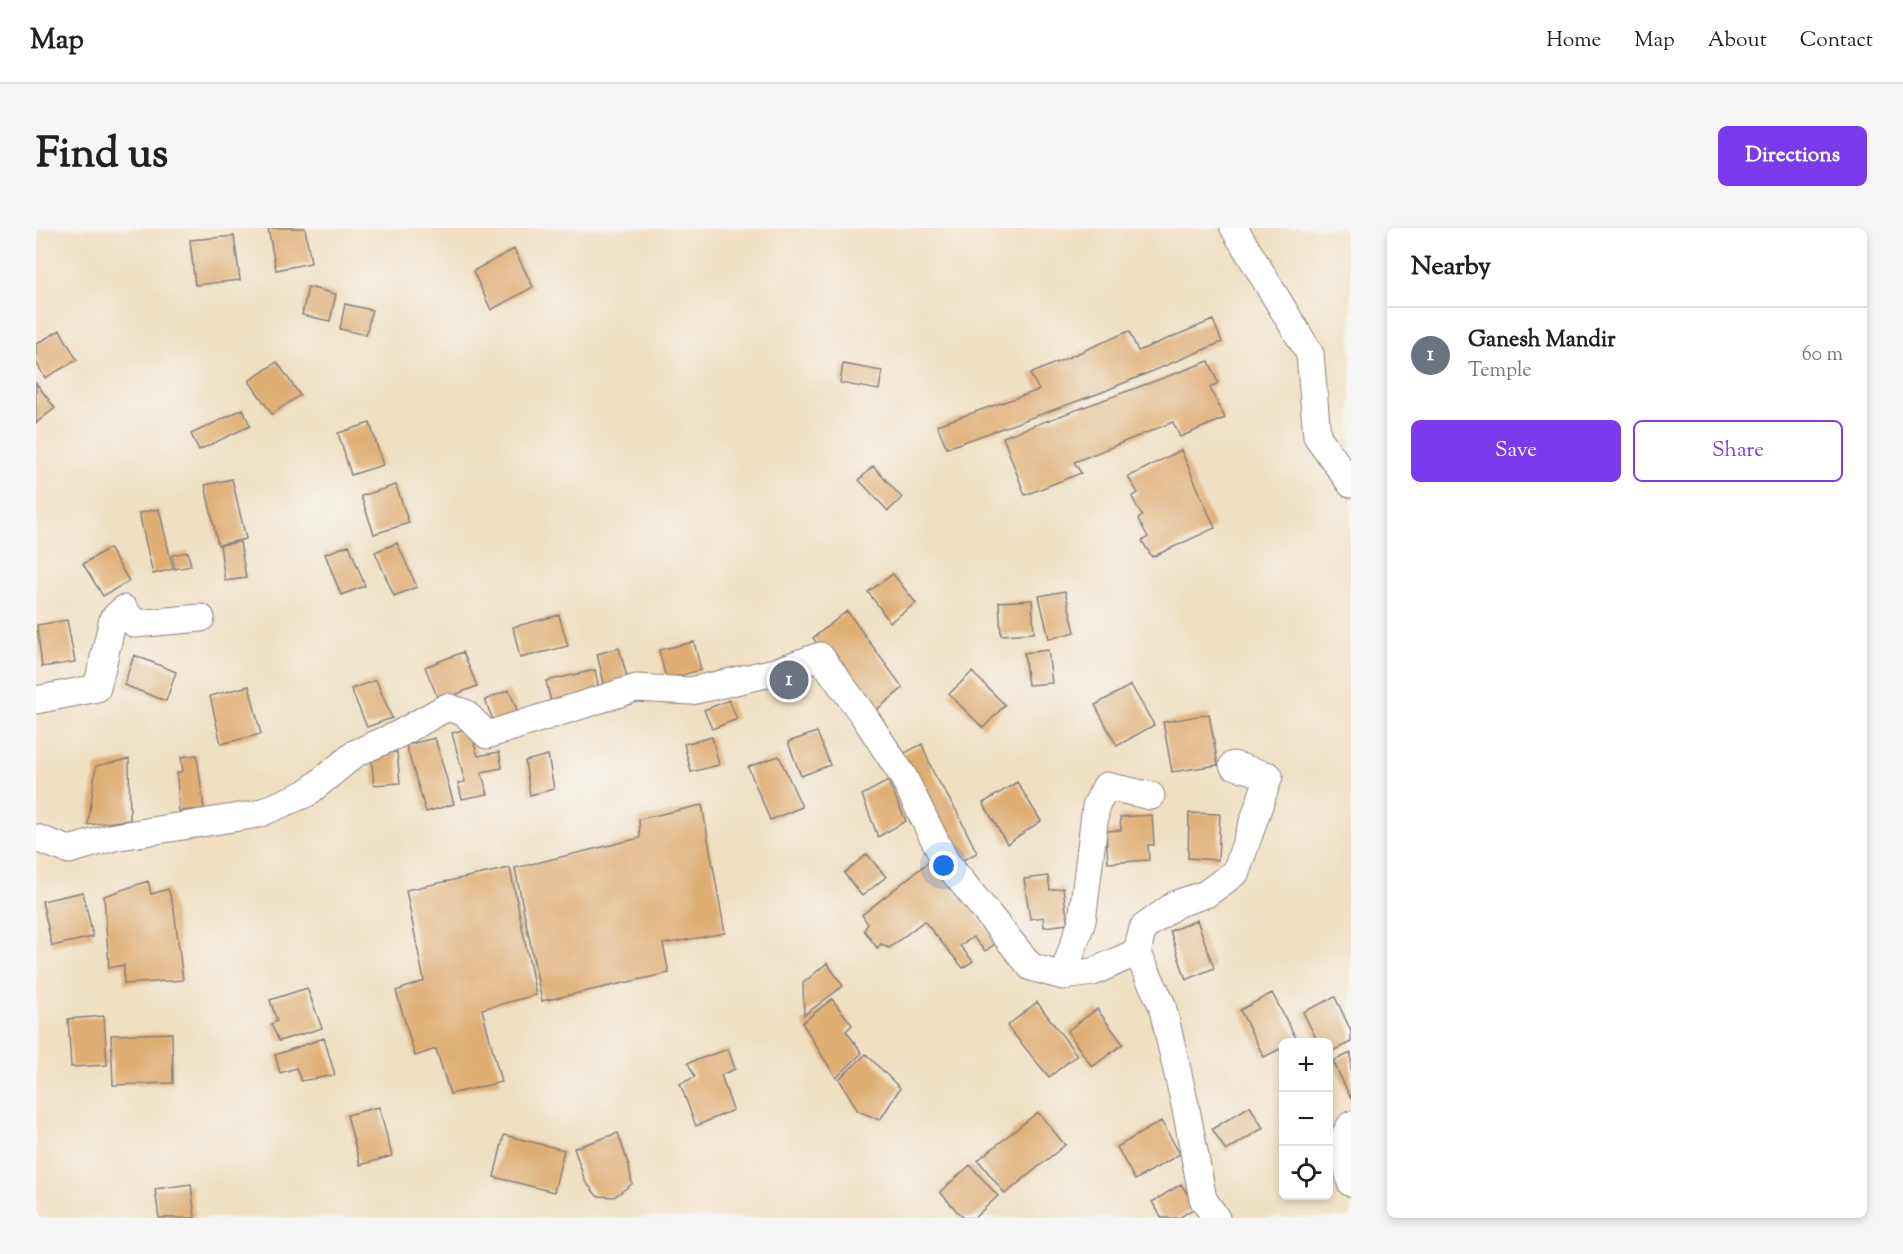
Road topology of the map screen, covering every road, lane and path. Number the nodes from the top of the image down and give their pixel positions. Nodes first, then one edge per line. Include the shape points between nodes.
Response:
1 (1234, 228) edge
2 (1351, 484) edge
3 (201, 618) dead end
4 (36, 700) edge
5 (1233, 765) dead end
6 (1151, 796) dead end
7 (36, 838) edge
8 (1137, 952) junction
9 (1063, 976) junction
10 (1351, 1125) edge
11 (1351, 1183) edge
12 (1216, 1218) edge

1 - 2 street via 1310,354 1317,436
3 - 4 street via 135,624 124,609 113,619 97,688
5 - 8 street via 1269,776 1236,872 1206,894 1176,904 1143,928
6 - 9 street via 1106,786 1096,806 1082,921
7 - 9 street via 69,850 114,837 258,814 307,793 356,753 447,706 465,712 487,735 636,688 691,691 775,672 820,656 903,776 945,861 1031,967
8 - 9 street via 1093,972
8 - 12 street via 1162,1005 1203,1199
10 - 11 street via 1342,1147

